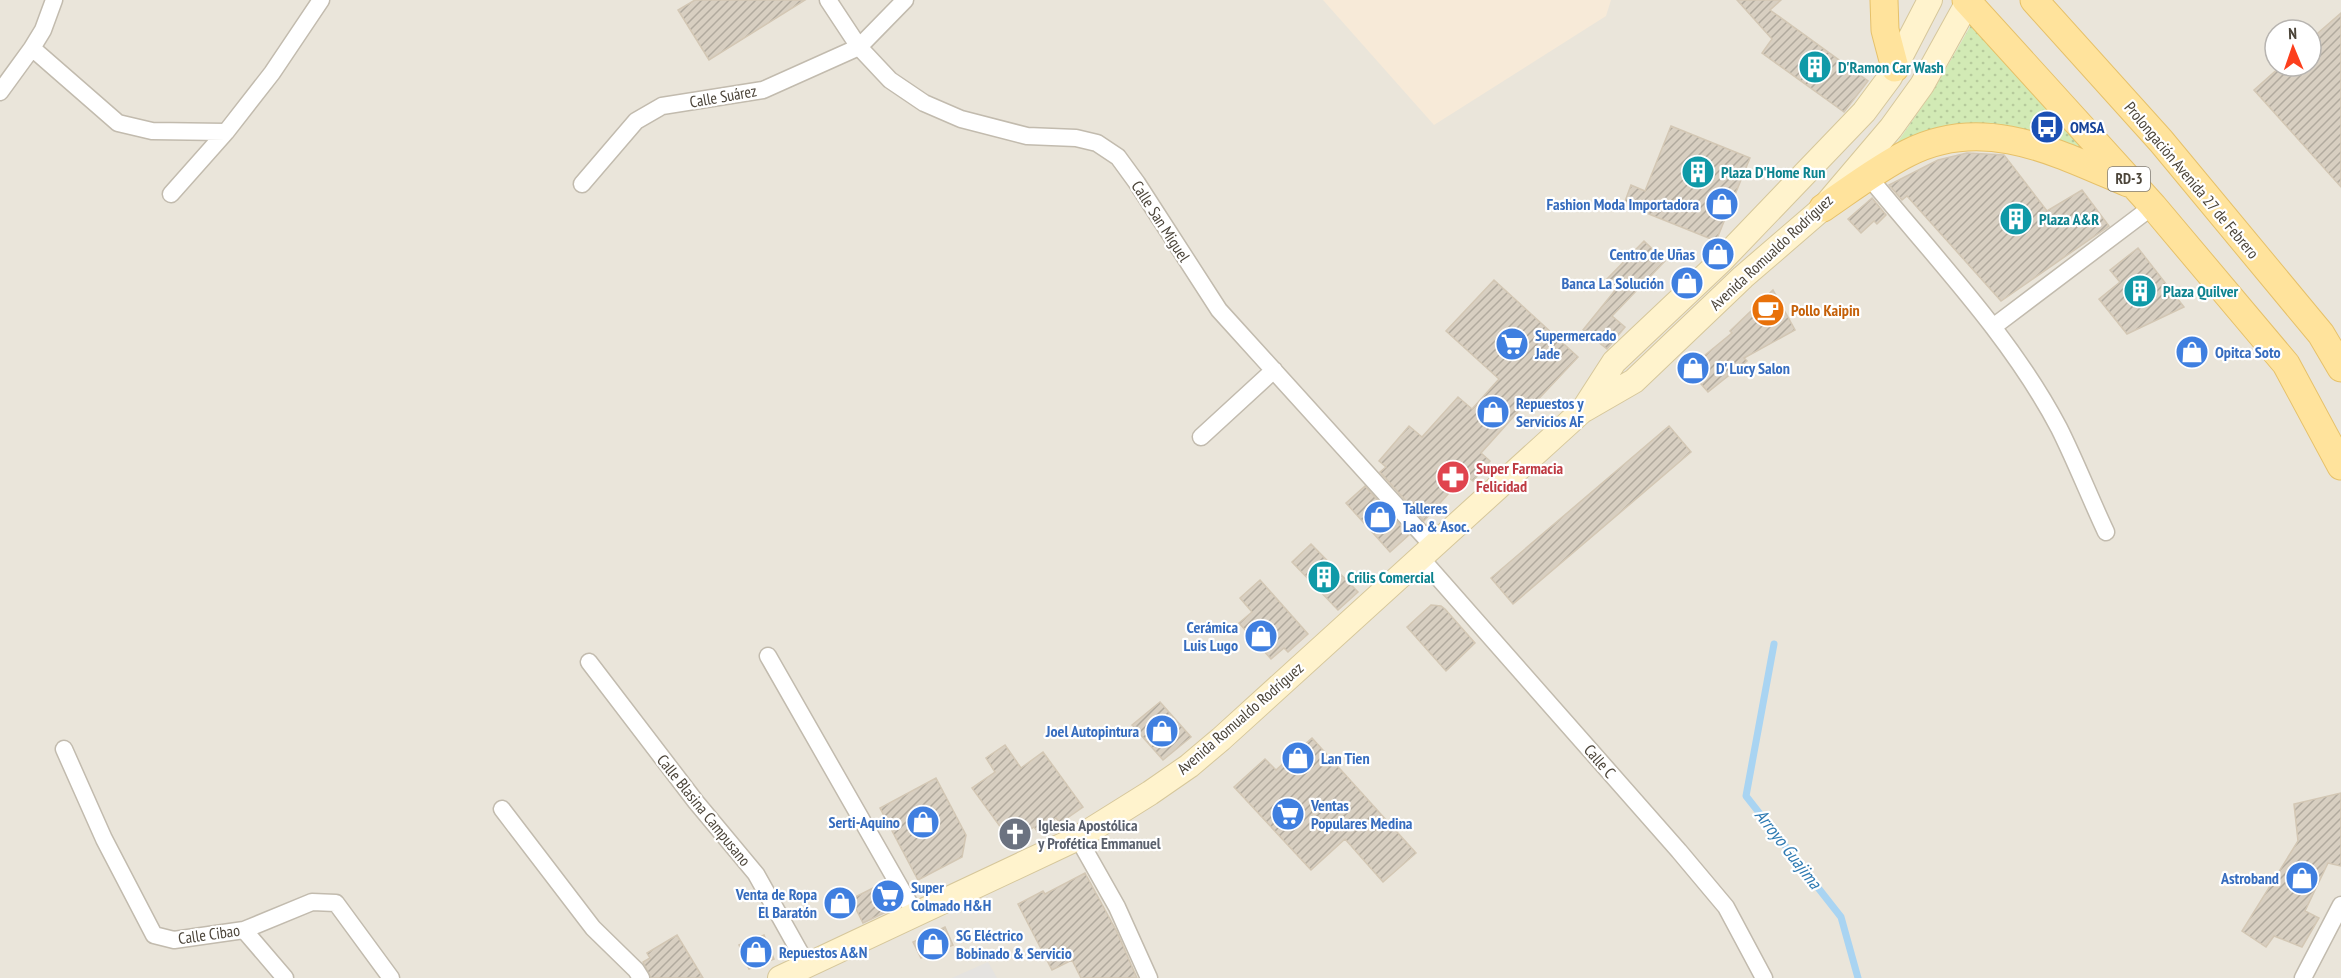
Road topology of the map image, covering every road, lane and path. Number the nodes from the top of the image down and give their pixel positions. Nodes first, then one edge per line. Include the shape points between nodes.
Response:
1 (38, 0) edge
2 (321, 0) edge
3 (828, 0) edge
4 (905, 0) edge
5 (1884, 0) edge
6 (1930, 0) edge
7 (2034, 0) edge
8 (2046, 0) edge
9 (1968, 1) edge
10 (51, 7) edge
11 (2066, 36) junction
12 (859, 47) junction
13 (32, 48) junction
14 (1895, 68) junction
15 (0, 93) edge
16 (226, 132) junction
17 (1868, 176) junction
18 (582, 184) dead end
19 (2135, 186) junction
20 (171, 194) dead end
21 (2153, 206) junction
22 (1823, 208) junction
23 (1993, 327) junction
24 (2341, 368) edge
25 (1274, 370) junction
26 (1582, 411) junction
27 (1200, 437) dead end
28 (2341, 466) edge
29 (2106, 532) dead end
30 (1426, 551) junction
31 (768, 656) dead end
32 (589, 662) dead end
33 (64, 749) dead end
34 (502, 809) dead end
35 (1078, 838) junction
36 (2341, 905) edge
37 (916, 915) junction
38 (244, 930) junction
39 (807, 965) junction
40 (285, 978) edge
41 (391, 978) edge
42 (641, 978) edge
43 (780, 978) edge
44 (1149, 978) edge
45 (1764, 978) edge
46 (2303, 978) edge

1 - 10 street
2 - 16 street
3 - 12 street, Calle San Miguel
4 - 12 street, Calle Suárez
5 - 14 main road via 1885,30
6 - 14 main road, Avenida Romualdo Rodríguez
7 - 11 main road, Prolongación Avenida 27 de Febrero
8 - 11 main road
9 - 19 main road, RD-3
9 - 22 main road, Avenida Romualdo Rodríguez via 1922,85
10 - 13 street
11 - 24 main road, Prolongación Avenida 27 de Febrero via 2161,141 2306,315
12 - 18 street, Calle Suárez via 763,90 662,106 636,121
12 - 25 street, Calle San Miguel via 890,80 924,103 961,119 1027,136 1097,143 1118,157 1219,310
13 - 15 street
13 - 16 street via 118,123 152,131
14 - 26 main road, Avenida Romualdo Rodríguez via 1864,112 1827,152 1722,260 1614,362
16 - 20 street
17 - 19 main road via 1932,144 1982,136 2020,140 2045,148
17 - 22 main road
17 - 23 street
19 - 21 main road, RD-3
21 - 23 street
21 - 28 main road, RD-3 via 2286,364
22 - 26 main road, Avenida Romualdo Rodríguez via 1743,277 1634,381
23 - 29 street via 2059,428
25 - 27 street
25 - 30 street, Calle San Miguel
26 - 30 main road, Avenida Romualdo Rodríguez
30 - 35 main road, Avenida Romualdo Rodríguez via 1221,739 1150,793
30 - 45 street, Calle C via 1726,907
31 - 37 street
32 - 39 street, Calle Blasina Campusano via 756,874
33 - 38 street, Calle Cibao via 104,839 154,935 174,940
34 - 42 street via 592,928
35 - 37 main road, Avenida Romualdo Rodríguez
35 - 44 street via 1117,907
36 - 46 street
37 - 39 main road, Avenida Romualdo Rodríguez
38 - 40 street
38 - 41 street, Calle Cibao via 312,902 336,903
39 - 43 main road, Avenida Romualdo Rodríguez

